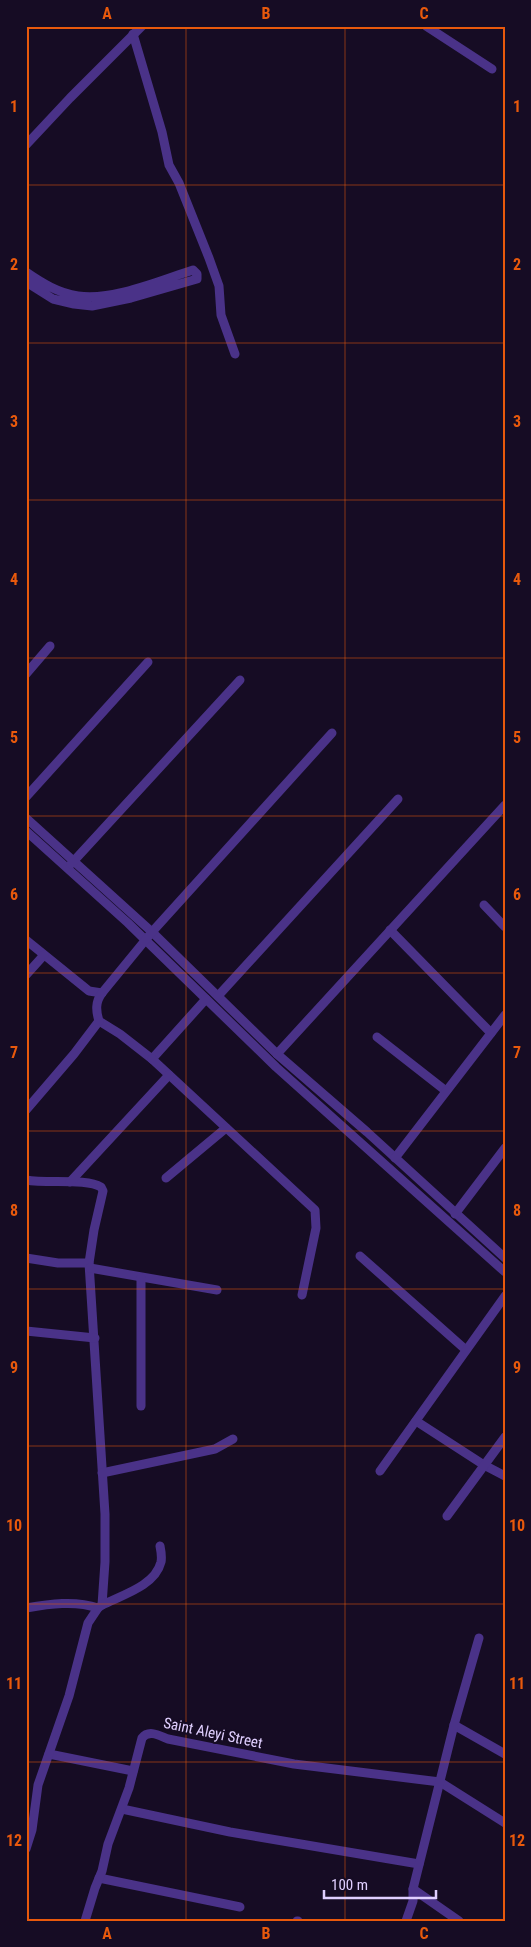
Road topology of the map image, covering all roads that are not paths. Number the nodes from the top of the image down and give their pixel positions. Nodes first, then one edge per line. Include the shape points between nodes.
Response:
1 (142, 26) edge
2 (426, 26) edge
3 (133, 34) junction
4 (492, 69) dead end
5 (26, 145) edge
6 (26, 272) edge
7 (26, 282) edge
8 (39, 286) junction
9 (129, 295) junction
10 (235, 354) dead end
11 (50, 646) dead end
12 (148, 662) dead end
13 (26, 674) edge
14 (240, 680) dead end
15 (332, 733) dead end
16 (26, 797) edge
17 (398, 799) dead end
18 (505, 805) edge
19 (26, 818) edge
20 (26, 831) edge
21 (74, 861) junction
22 (68, 868) junction
23 (484, 905) dead end
24 (505, 927) edge
25 (390, 930) junction
26 (152, 932) junction
27 (26, 940) edge
28 (146, 940) junction
29 (44, 955) junction
30 (26, 975) edge
31 (102, 992) junction
32 (218, 996) junction
33 (206, 999) junction
34 (505, 1015) edge
35 (99, 1021) junction
36 (491, 1032) junction
37 (377, 1037) dead end
38 (278, 1054) junction
39 (152, 1060) junction
40 (169, 1076) junction
41 (446, 1092) junction
42 (26, 1110) edge
43 (226, 1128) junction
44 (382, 1146) junction
45 (505, 1148) edge
46 (374, 1154) junction
47 (394, 1158) junction
48 (166, 1178) dead end
49 (26, 1180) edge
50 (70, 1182) junction
51 (456, 1214) junction
52 (488, 1244) junction
53 (481, 1251) junction
54 (360, 1256) dead end
55 (26, 1258) edge
56 (505, 1258) edge
57 (90, 1266) junction
58 (505, 1272) edge
59 (141, 1278) junction
60 (217, 1290) dead end
61 (302, 1295) dead end
62 (505, 1296) edge
63 (26, 1331) edge
64 (95, 1338) junction
65 (466, 1350) junction
66 (141, 1406) dead end
67 (416, 1421) junction
68 (505, 1437) edge
69 (233, 1438) dead end
70 (484, 1465) junction
71 (380, 1471) dead end
72 (102, 1473) junction
73 (505, 1476) edge
74 (447, 1516) dead end
75 (160, 1546) dead end
76 (100, 1607) junction
77 (26, 1608) edge
78 (479, 1638) dead end
79 (454, 1725) junction
80 (49, 1754) junction
81 (505, 1754) edge
82 (133, 1771) junction
83 (440, 1782) junction
84 (122, 1809) junction
85 (505, 1822) edge
86 (26, 1849) edge
87 (419, 1864) junction
88 (99, 1878) junction
89 (413, 1889) junction
90 (240, 1907) dead end
91 (85, 1921) edge
92 (406, 1921) edge
93 (459, 1921) edge

1 - 3 street
2 - 4 street
3 - 5 street
3 - 10 street via 169,165 219,286 221,315
6 - 8 street
7 - 8 street
8 - 9 street via 53,299 74,304
9 - 9 street via 193,270 197,274 197,279
11 - 13 street
12 - 16 street
14 - 21 street
15 - 26 street
17 - 32 street
18 - 25 street
19 - 21 street
20 - 22 street
21 - 22 street
21 - 26 street
22 - 28 street
23 - 24 street
25 - 36 street
25 - 38 street
26 - 28 street
26 - 32 street
27 - 29 street
28 - 31 street
28 - 33 street
29 - 30 street
29 - 31 street via 89,991
31 - 35 street via 96,1009
32 - 38 street
33 - 39 street
33 - 46 street via 276,1067
34 - 36 street
35 - 39 street
35 - 42 street
36 - 41 street
37 - 41 street
38 - 44 street
39 - 40 street
40 - 43 street
40 - 50 street
41 - 47 street
43 - 48 street
43 - 61 street via 316,1214
44 - 46 street
44 - 47 street
45 - 51 street
46 - 53 street
47 - 51 street
49 - 50 street
50 - 57 street via 97,1184 103,1191
51 - 52 street
52 - 53 street
52 - 56 street
53 - 58 street
54 - 65 street
55 - 57 street
57 - 59 street
57 - 64 street
59 - 60 street
59 - 66 street
62 - 65 street
63 - 64 street
64 - 72 street
65 - 67 street
67 - 70 street
67 - 71 street
68 - 70 street
69 - 72 street via 215,1449
70 - 73 street
70 - 74 street
72 - 76 street via 105,1524
75 - 76 street via 162,1561 154,1576
76 - 77 street via 84,1604
76 - 80 street via 88,1623 69,1696
78 - 79 street
79 - 81 street
79 - 83 street
80 - 82 street
80 - 86 street via 38,1785
82 - 83 street, Saint Aleyi Street via 142,1738 151,1733 294,1764
82 - 84 street, Saint Aleyi Street
83 - 85 street
83 - 87 street
84 - 87 street via 230,1832
84 - 88 street, Saint Aleyi Street
87 - 89 street
88 - 90 street
88 - 91 street, Saint Aleyi Street
89 - 92 street via 413,1901
89 - 93 street

